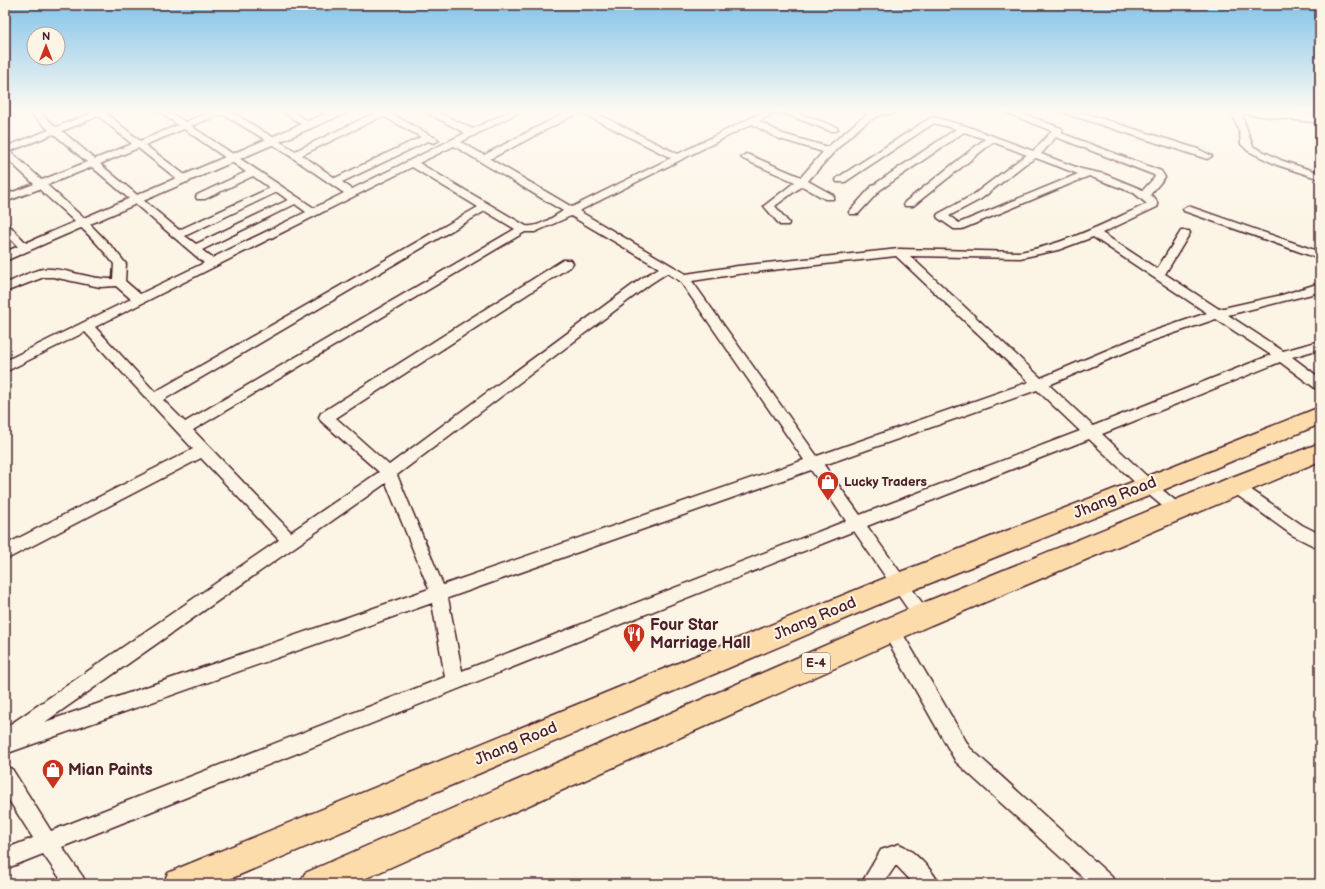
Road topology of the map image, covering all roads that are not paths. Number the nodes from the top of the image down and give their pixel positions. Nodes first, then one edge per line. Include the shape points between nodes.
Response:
1 (5, 151) edge
2 (80, 151) edge
3 (119, 151) edge
4 (148, 151) edge
5 (223, 151) edge
6 (251, 151) edge
7 (290, 151) edge
8 (302, 151) edge
9 (398, 151) edge
10 (434, 151) edge
11 (466, 151) edge
12 (498, 151) edge
13 (666, 151) edge
14 (692, 151) edge
15 (830, 151) edge
16 (885, 151) edge
17 (929, 151) edge
18 (976, 151) edge
19 (1026, 151) edge
20 (1039, 151) edge
21 (1102, 151) edge
22 (1196, 151) edge
23 (1256, 151) edge
24 (295, 155) junction
25 (1035, 155) junction
26 (1207, 156) dead end
27 (746, 157) dead end
28 (679, 158) junction
29 (234, 159) junction
30 (484, 159) junction
31 (93, 162) junction
32 (412, 163) junction
33 (254, 172) junction
34 (1089, 173) junction
35 (1320, 176) edge
36 (185, 180) junction
37 (842, 180) dead end
38 (801, 181) junction
39 (336, 182) junction
40 (40, 184) junction
41 (277, 188) junction
42 (351, 193) junction
43 (1144, 195) junction
44 (200, 197) dead end
45 (829, 197) dead end
46 (5, 199) edge
47 (138, 200) junction
48 (295, 200) junction
49 (909, 204) dead end
50 (485, 208) junction
51 (1188, 209) dead end
52 (572, 211) junction
53 (312, 212) junction
54 (854, 212) dead end
55 (83, 223) junction
56 (784, 223) dead end
57 (5, 227) edge
58 (523, 229) junction
59 (1093, 232) junction
60 (1185, 233) dead end
61 (178, 235) junction
62 (25, 248) junction
63 (195, 250) junction
64 (899, 252) junction
65 (1320, 256) edge
66 (5, 257) edge
67 (212, 263) junction
68 (567, 263) dead end
69 (667, 268) junction
70 (1159, 275) junction
71 (684, 278) junction
72 (119, 282) junction
73 (5, 288) edge
74 (1320, 288) edge
75 (140, 300) junction
76 (1217, 314) junction
77 (87, 326) junction
78 (1320, 345) edge
79 (1281, 356) junction
80 (5, 367) edge
81 (1039, 384) junction
82 (1320, 385) edge
83 (154, 399) junction
84 (1320, 415) edge
85 (184, 430) junction
86 (1092, 432) junction
87 (203, 450) junction
88 (1320, 452) edge
89 (815, 463) junction
90 (389, 473) junction
91 (1148, 486) junction
92 (1235, 486) junction
93 (1178, 511) junction
94 (857, 523) junction
95 (290, 541) junction
96 (1320, 542) edge
97 (5, 553) edge
98 (900, 584) junction
99 (439, 594) junction
100 (922, 616) junction
101 (891, 630) junction
102 (455, 682) junction
103 (5, 740) edge
104 (5, 745) edge
105 (5, 776) edge
106 (47, 843) junction
107 (5, 859) edge
108 (76, 884) edge
109 (179, 884) edge
110 (316, 884) edge
111 (871, 884) edge
112 (929, 884) edge
113 (1105, 884) edge

1 - 40 street
2 - 31 street
3 - 31 street
4 - 36 street
5 - 29 street
6 - 29 street
7 - 24 street
8 - 24 street
9 - 39 street
10 - 32 street
11 - 30 street
12 - 30 street
13 - 28 street
14 - 28 street
15 - 38 street
16 - 37 street
17 - 54 street via 876,188
18 - 49 street
19 - 25 street
20 - 25 street
21 - 43 street via 1158,173 1160,177
22 - 26 street
23 - 35 street via 1280,163
24 - 39 street
25 - 34 street
25 - 34 street via 977,197 942,216 958,226
27 - 38 street
28 - 52 street
29 - 33 street
29 - 36 street
30 - 52 street
31 - 40 street
31 - 47 street
32 - 42 street
32 - 50 street
33 - 41 street
33 - 44 street
34 - 43 street
36 - 47 street
38 - 45 street
38 - 56 street via 769,206
39 - 42 street
40 - 46 street
40 - 55 street
41 - 48 street
41 - 61 street
42 - 53 street
43 - 59 street via 1153,205
47 - 55 street
47 - 61 street
48 - 53 street
48 - 63 street
50 - 58 street
50 - 83 street
51 - 65 street
52 - 58 street via 531,230
52 - 69 street
53 - 67 street
55 - 62 street
55 - 72 street via 120,264
57 - 62 street
58 - 85 street
59 - 64 street via 1056,248 1020,255
59 - 70 street
60 - 70 street
61 - 63 street
62 - 66 street
63 - 67 street
64 - 71 street
64 - 81 street
67 - 75 street
68 - 90 street via 326,417
69 - 71 street
69 - 90 street via 646,281
70 - 76 street
71 - 89 street
72 - 73 street via 100,283 42,273
72 - 75 street
74 - 76 street
75 - 77 street
76 - 79 street
76 - 81 street via 1132,344
77 - 80 street
77 - 83 street
78 - 79 street
79 - 82 street
79 - 86 street
81 - 86 street
81 - 89 street
83 - 85 street
84 - 91 highway, Jhang Road
85 - 87 street
86 - 91 street
86 - 94 street
87 - 95 street
87 - 97 street
88 - 92 highway, E-4
89 - 94 street
89 - 99 street
90 - 95 street
90 - 99 street
91 - 93 street
91 - 98 highway, Jhang Road
92 - 93 highway, E-4
92 - 96 street via 1297,530
93 - 100 highway, E-4
94 - 98 street
94 - 102 street
95 - 103 street
98 - 100 street
98 - 109 highway, Jhang Road
99 - 102 street
99 - 104 street
100 - 101 highway, E-4
101 - 110 highway, E-4
101 - 113 street via 963,755
102 - 106 street
105 - 106 street
106 - 107 street
106 - 108 street
111 - 112 street via 888,857 899,854

